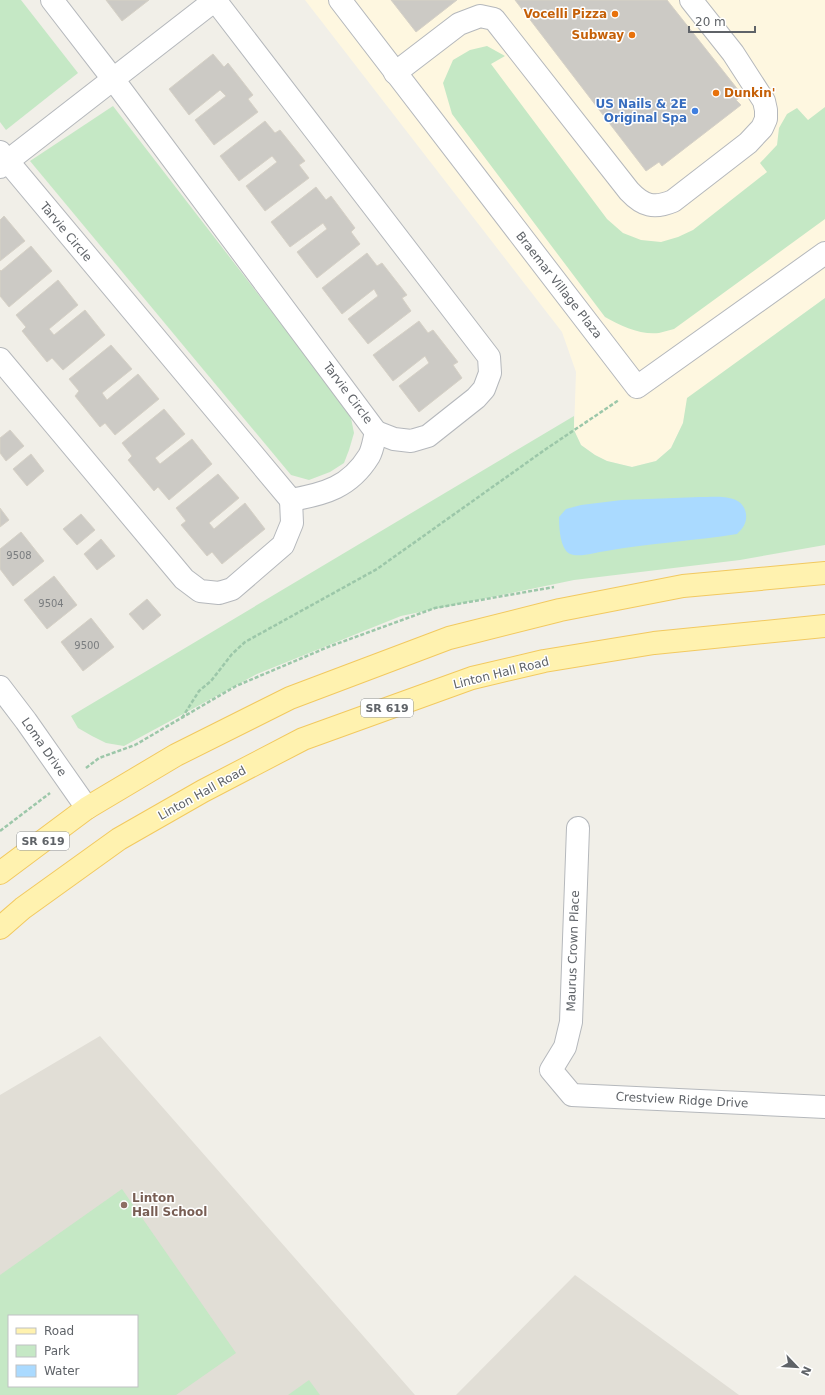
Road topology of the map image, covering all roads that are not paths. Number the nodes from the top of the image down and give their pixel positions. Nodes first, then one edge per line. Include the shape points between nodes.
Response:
1 (52, 0) edge
2 (215, 0) edge
3 (340, 0) edge
4 (690, 0) edge
5 (395, 73) junction
6 (113, 79) junction
7 (2, 160) edge
8 (825, 253) edge
9 (0, 359) edge
10 (376, 432) junction
11 (291, 500) junction
12 (825, 573) edge
13 (825, 626) edge
14 (0, 687) edge
15 (87, 808) junction
16 (578, 828) dead end
17 (0, 873) edge
18 (0, 928) edge
19 (551, 1070) joint
20 (825, 1107) edge

1 - 6 street, Tarvie Circle
2 - 6 street
2 - 10 street via 489,357 490,373 484,389 428,436 411,441 394,439
3 - 5 street, Braemar Village Plaza
4 - 5 street via 733,53 764,101 766,119 762,128 748,143 673,201 658,206 644,203 629,191 494,19 480,16 459,24
5 - 8 street, Braemar Village Plaza via 637,387
6 - 7 street, Tarvie Circle
6 - 10 street, Tarvie Circle
7 - 11 street, Tarvie Circle
9 - 11 street via 184,579 200,592 219,593 232,589 283,545 292,523
10 - 11 street, Tarvie Circle via 370,454 356,473 338,488 316,496
12 - 15 main road, SR 619 via 683,586 560,610 449,638 290,698 176,755
13 - 18 main road, Linton Hall Road / SR 619 via 654,643 544,661 472,678 303,739 203,791 119,839 23,908
14 - 15 street, Loma Drive
15 - 17 main road, SR 619
16 - 19 street, Maurus Crown Place via 570,1022 565,1047
19 - 20 street, Crestview Ridge Drive via 572,1095

